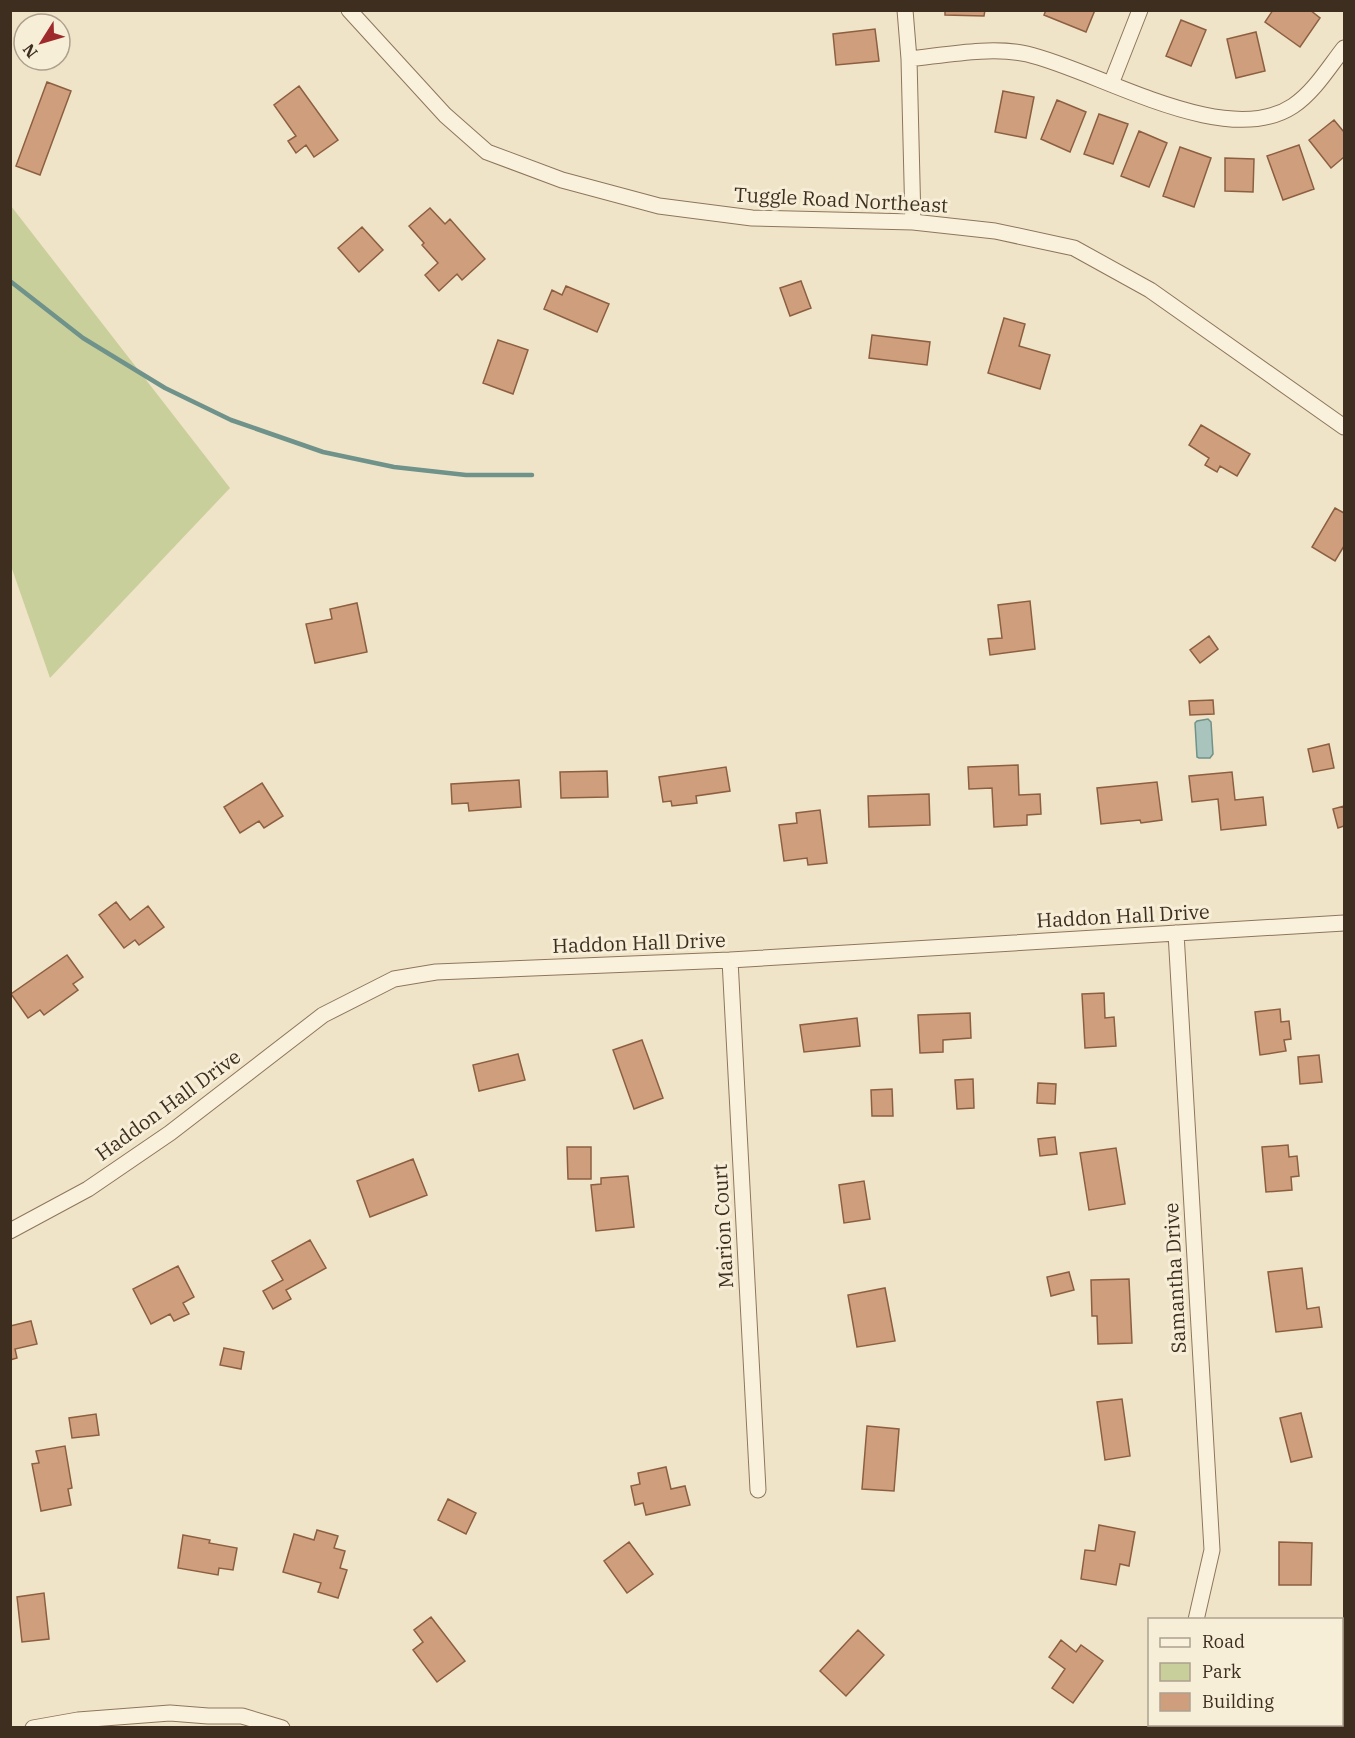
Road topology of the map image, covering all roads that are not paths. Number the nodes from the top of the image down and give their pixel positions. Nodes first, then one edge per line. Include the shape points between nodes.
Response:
1 (349, 10) edge
2 (905, 10) edge
3 (1140, 10) edge
4 (1344, 48) edge
5 (909, 59) junction
6 (1111, 84) junction
7 (913, 222) junction
8 (1344, 427) edge
9 (1344, 923) edge
10 (1176, 933) junction
11 (730, 960) junction
12 (10, 1231) edge
13 (758, 1490) dead end
14 (1196, 1618) edge
15 (33, 1728) edge
16 (282, 1728) edge

1 - 7 street, Tuggle Road Northeast via 451,121 487,152 562,180 659,206 752,218
2 - 5 street
3 - 6 street
4 - 6 street via 1313,88 1293,106 1269,117 1242,120 1204,116
5 - 6 street via 991,51 1026,54
5 - 7 street
7 - 8 street, Tuggle Road Northeast via 995,231 1074,248 1150,290
9 - 10 street, Haddon Hall Drive
10 - 11 street, Haddon Hall Drive
10 - 14 street, Samantha Drive via 1212,1550
11 - 12 street, Haddon Hall Drive via 436,972 394,979 323,1015 170,1133 88,1189
11 - 13 street, Marion Court
15 - 16 street via 78,1720 170,1713 242,1716

